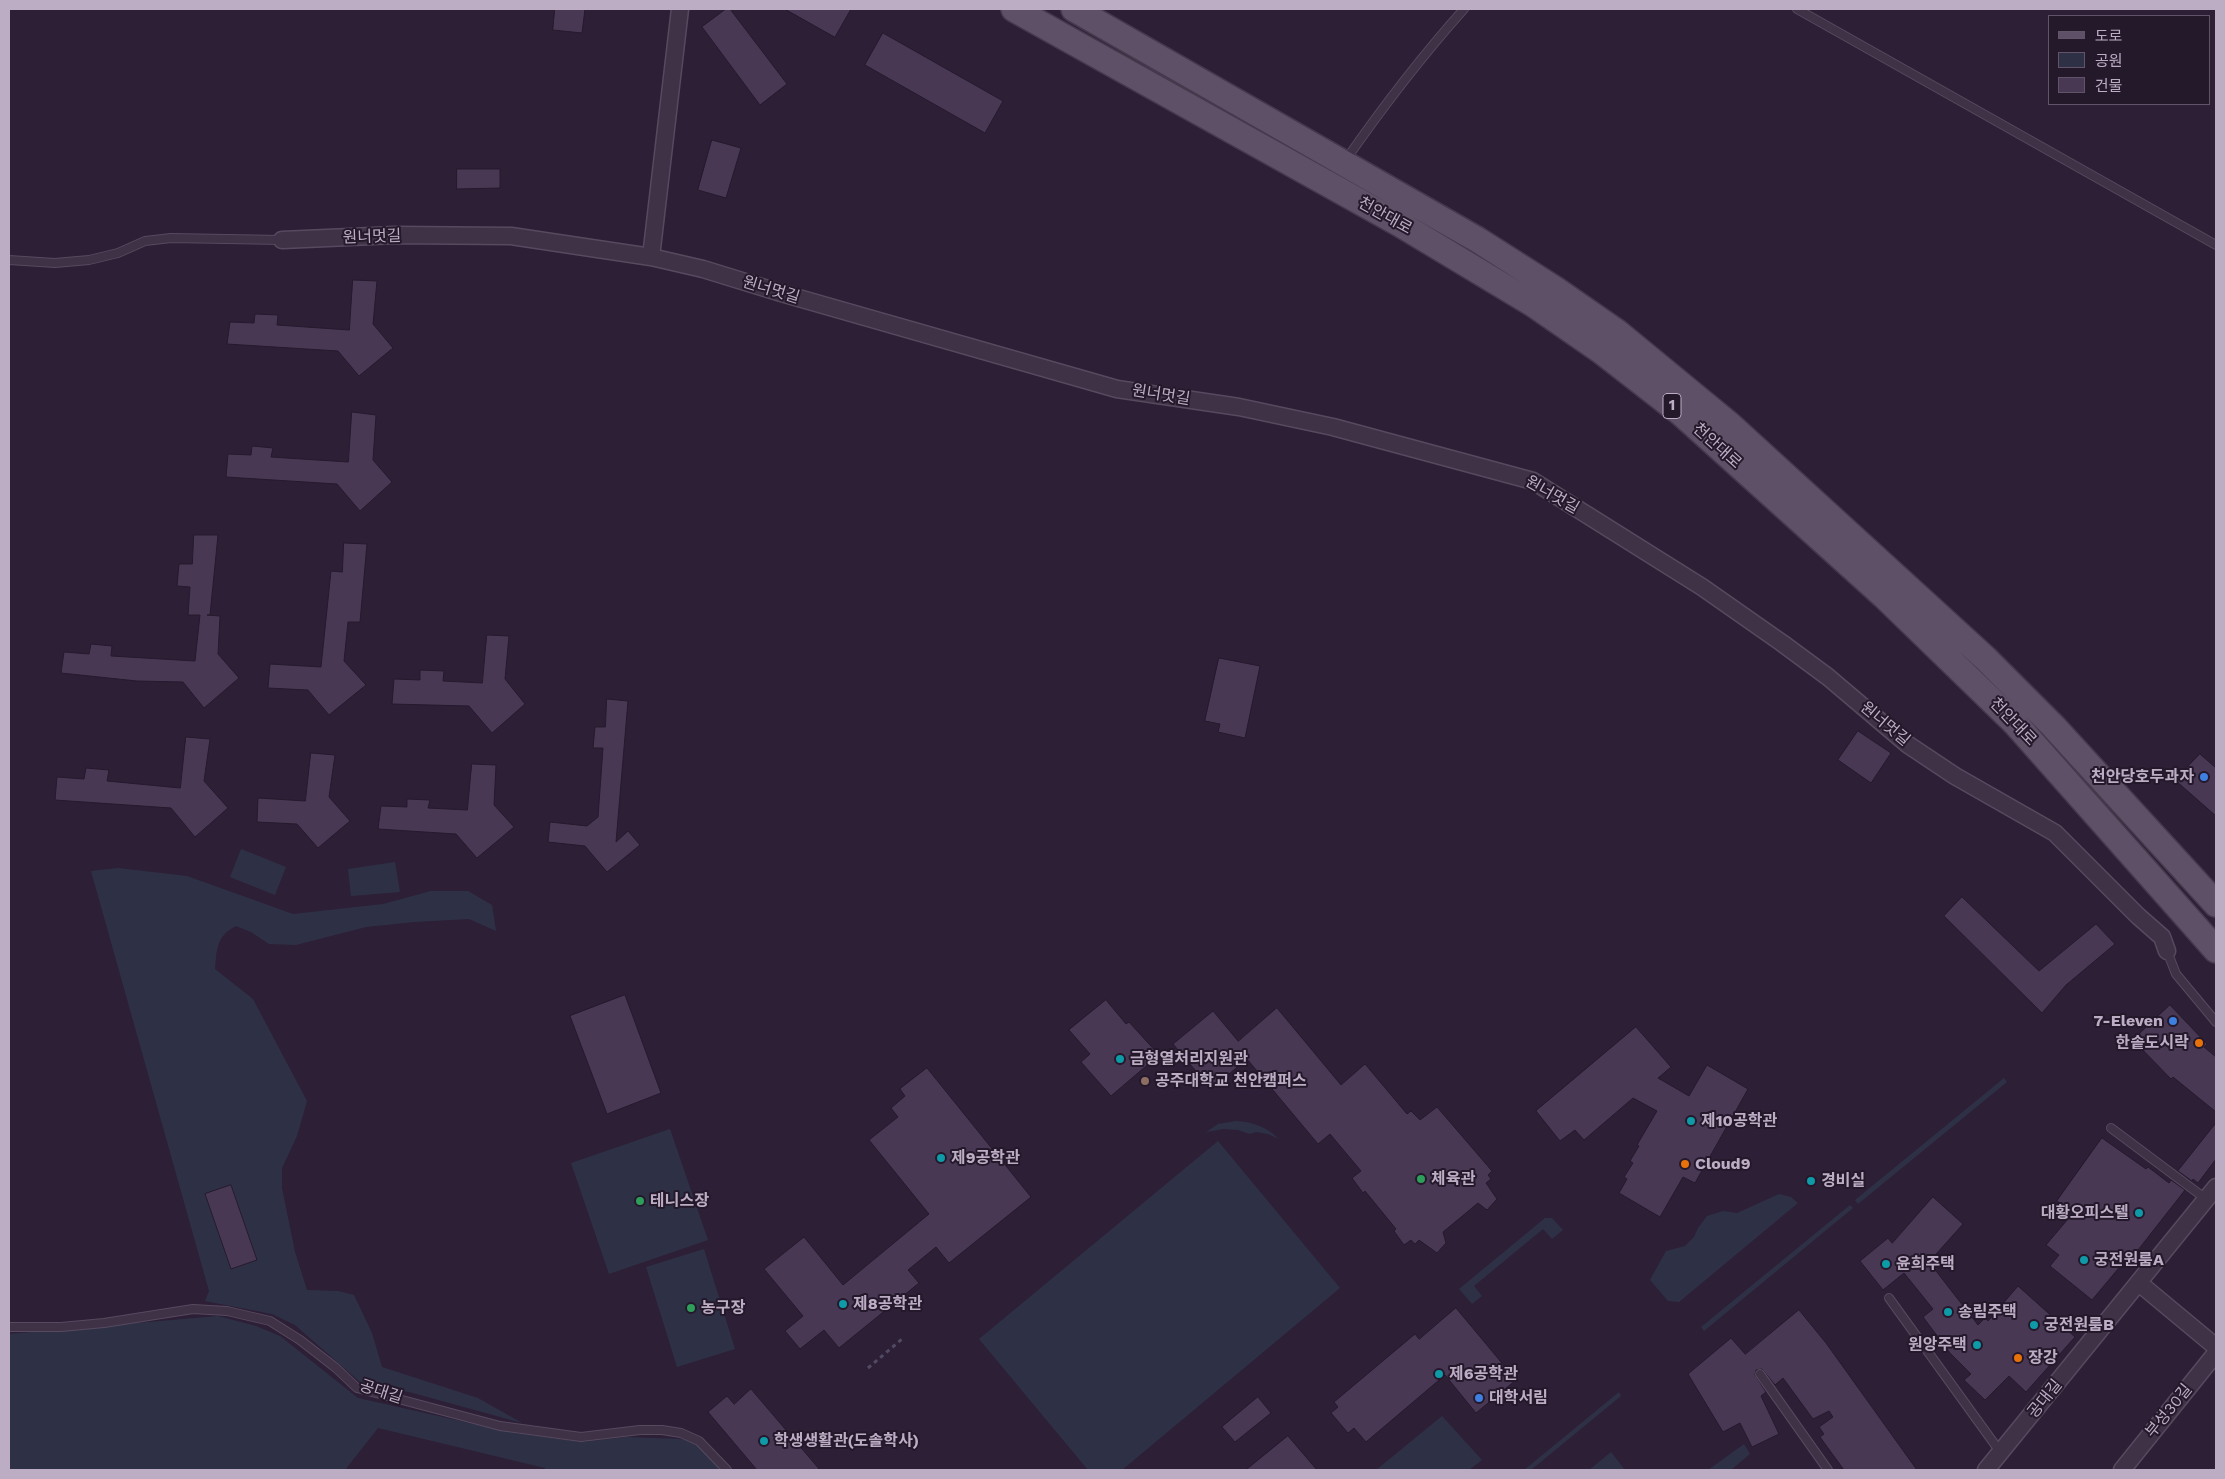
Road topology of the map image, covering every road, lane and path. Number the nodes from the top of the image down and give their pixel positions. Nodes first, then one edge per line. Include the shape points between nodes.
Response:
1 (680, 9) edge
2 (1014, 9) edge
3 (1074, 9) edge
4 (1464, 9) edge
5 (1797, 9) edge
6 (1343, 162) junction
7 (282, 240) joint
8 (2216, 245) edge
9 (651, 257) junction
10 (9, 260) edge
11 (2216, 904) edge
12 (2216, 950) edge
13 (2167, 951) joint
14 (2216, 1022) edge
15 (2111, 1128) dead end
16 (2211, 1193) edge
17 (2139, 1283) junction
18 (1889, 1298) dead end
19 (9, 1327) edge
20 (902, 1339) dead end
21 (2216, 1346) edge
22 (2216, 1353) edge
23 (868, 1368) dead end
24 (1760, 1374) dead end
25 (2001, 1453) junction
26 (727, 1470) edge
27 (1828, 1470) edge
28 (1986, 1470) edge
29 (2122, 1470) edge

1 - 9 street
2 - 12 main road, 천안대로 / 1 via 1400,224 1533,304 1601,351 1682,414 1884,596 2016,723
3 - 6 main road, 천안대로 / 1
4 - 6 lane via 1428,49
5 - 8 lane
6 - 11 main road, 천안대로 / 1 via 1555,289 1616,332 1730,425 1985,658 2054,727
7 - 9 street, 원너멋길 via 395,235 511,236
7 - 10 lane, 원너멋길 via 171,238 145,241 118,253 89,260 55,263
9 - 13 street, 원너멋길 via 703,268 1117,388 1238,407 1323,425 1533,481 1702,587 1782,643 1907,744 1955,776 2054,833 2162,937
13 - 14 lane via 2176,974
15 - 16 lane
16 - 17 street, 공대길
17 - 21 street
17 - 25 street, 공대길
18 - 25 lane
19 - 26 lane, 공대길 via 104,1323 193,1309 227,1311 270,1321 300,1340 358,1388 500,1426 581,1437 640,1430 681,1433 699,1441
20 - 23 path
22 - 29 street, 부성30길
24 - 27 lane
25 - 28 street, 공대길

